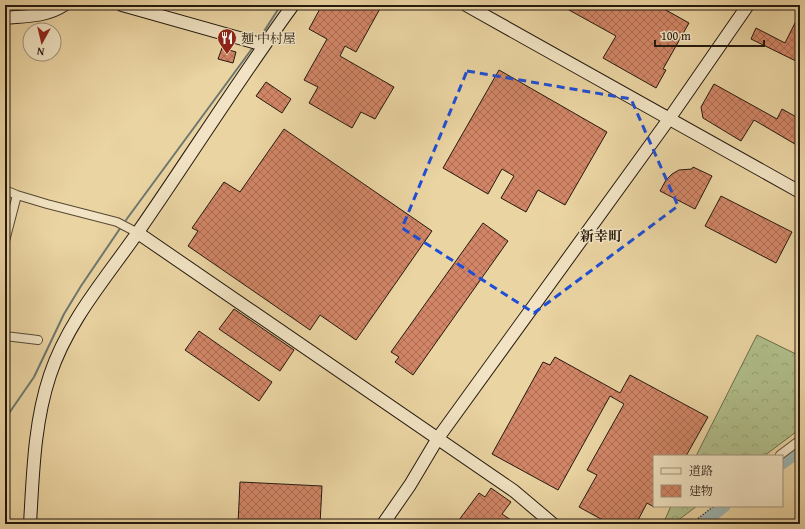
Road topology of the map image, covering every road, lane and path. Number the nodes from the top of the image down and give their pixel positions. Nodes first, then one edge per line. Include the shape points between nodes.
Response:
1 (64, 5) edge
2 (122, 5) edge
3 (293, 5) edge
4 (466, 5) edge
5 (748, 5) edge
6 (5, 18) edge
7 (264, 45) junction
8 (669, 119) junction
9 (5, 190) edge
10 (800, 192) edge
11 (17, 195) junction
12 (138, 233) junction
13 (5, 242) edge
14 (5, 336) edge
15 (38, 340) dead end
16 (438, 438) junction
17 (800, 440) edge
18 (780, 455) dead end
19 (713, 507) edge
20 (30, 524) edge
21 (383, 524) edge
22 (553, 524) edge
23 (691, 524) edge

1 - 6 street via 46,14
2 - 7 street
3 - 7 street
4 - 8 street
5 - 8 street
7 - 12 street
8 - 10 street
8 - 16 street
9 - 11 street
11 - 12 street via 117,222
11 - 13 street
12 - 16 street
12 - 20 street via 87,302 65,339 49,376 33,467
14 - 15 street
16 - 21 street
16 - 22 street via 514,491
17 - 18 street
19 - 23 path

